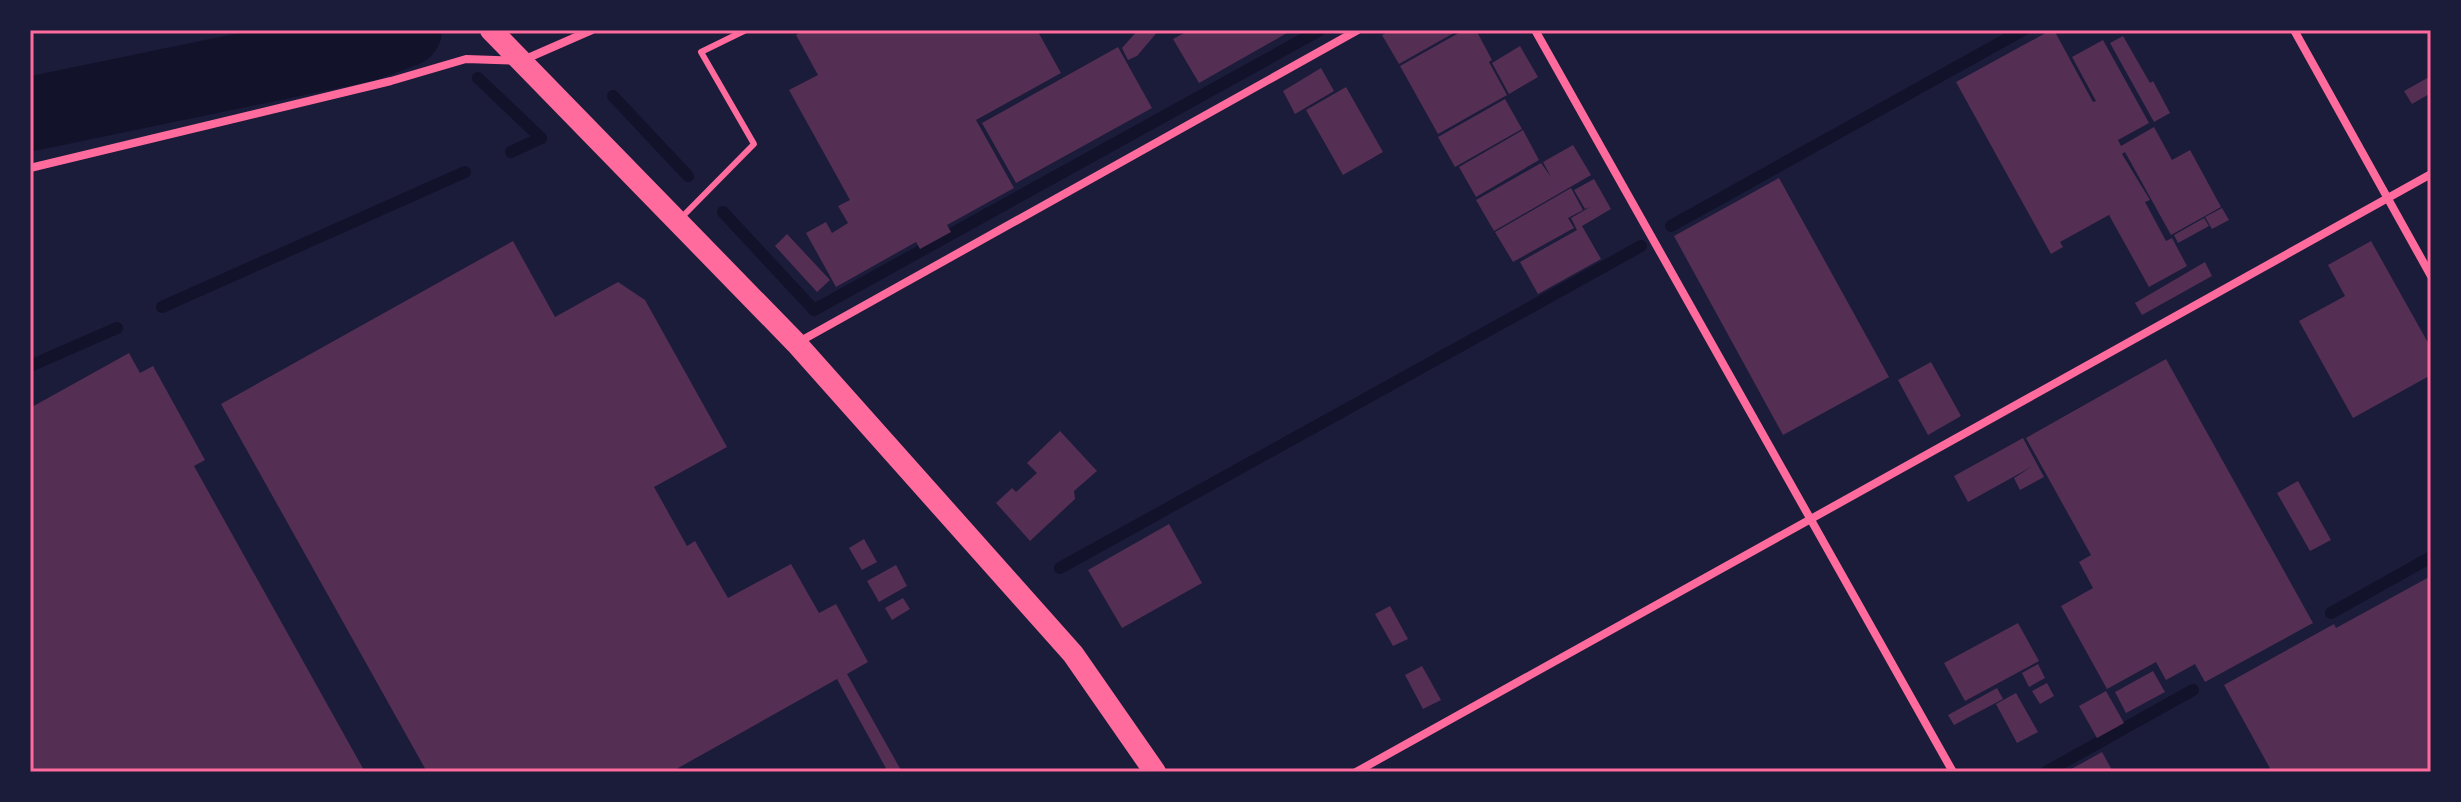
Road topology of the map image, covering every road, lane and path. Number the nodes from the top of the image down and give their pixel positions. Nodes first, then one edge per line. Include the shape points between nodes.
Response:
1 (592, 30) edge
2 (746, 30) edge
3 (1358, 30) edge
4 (1535, 30) edge
5 (2294, 30) edge
6 (507, 46) edge
7 (30, 168) edge
8 (2431, 174) edge
9 (2387, 198) junction
10 (677, 221) junction
11 (2431, 276) edge
12 (796, 343) junction
13 (1810, 519) junction
14 (1155, 772) edge
15 (1356, 772) edge
16 (1953, 772) edge

1 - 6 street
2 - 10 lane via 701,52 754,144
3 - 12 street
4 - 13 street
5 - 9 street
6 - 7 street via 391,81
6 - 10 highway
8 - 9 street
9 - 11 street
9 - 13 street
10 - 12 highway
12 - 14 highway via 1073,654
13 - 15 street
13 - 16 street

